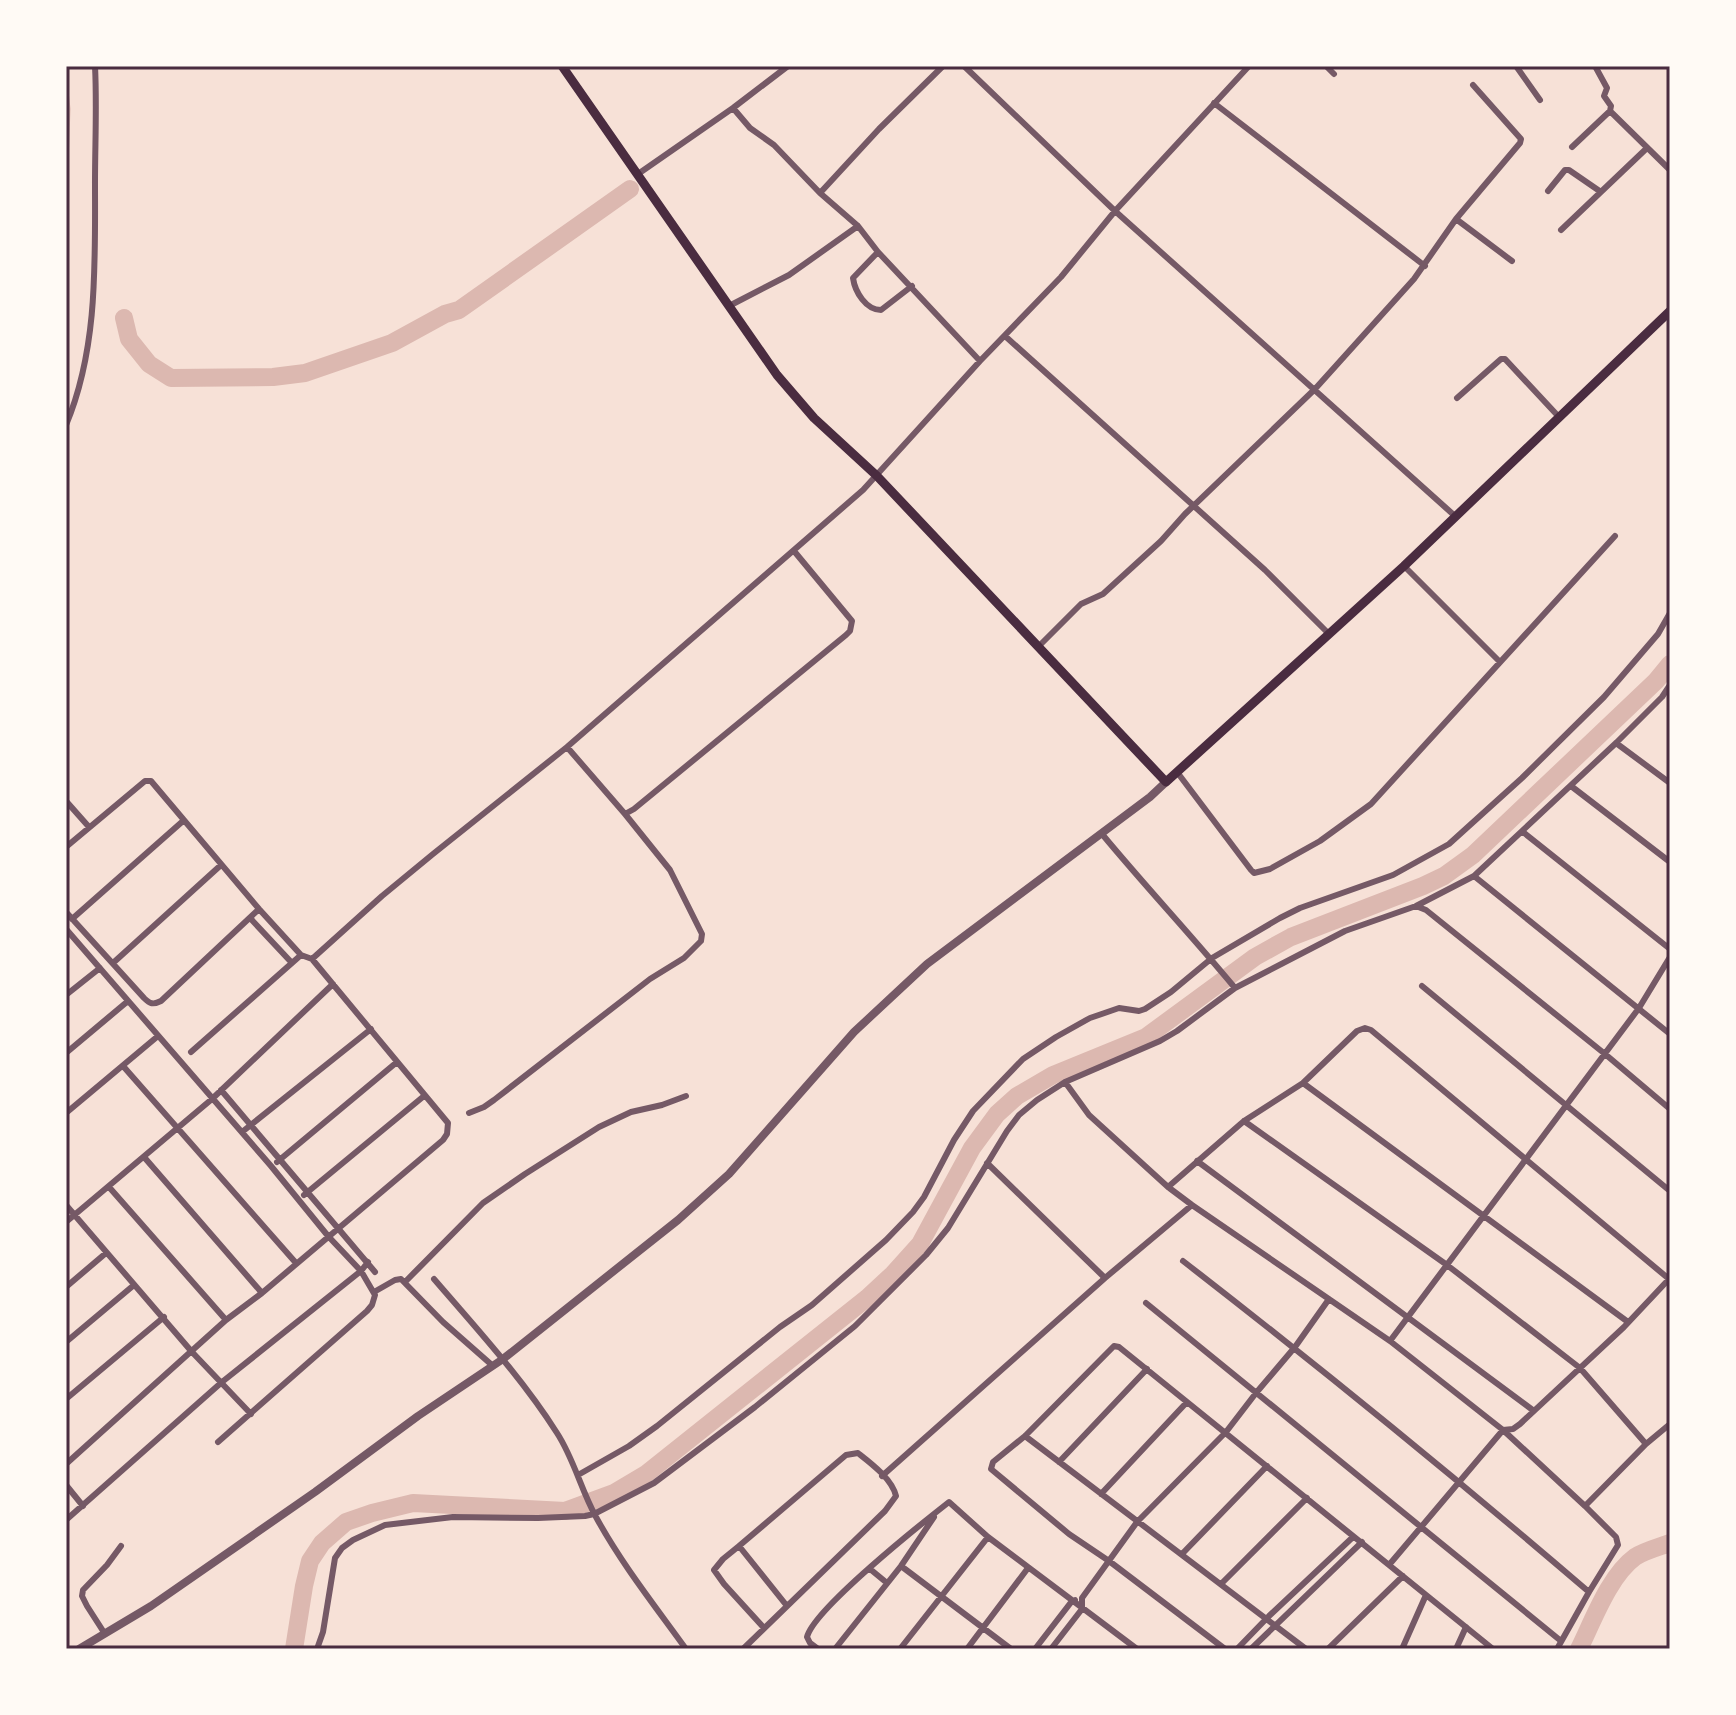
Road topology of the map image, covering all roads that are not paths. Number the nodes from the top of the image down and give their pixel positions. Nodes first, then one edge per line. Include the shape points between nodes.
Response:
1 (95, 66) edge
2 (562, 66) edge
3 (788, 66) edge
4 (943, 66) edge
5 (1249, 66) edge
6 (1326, 66) edge
7 (1516, 66) edge
8 (1595, 66) edge
9 (968, 67) edge
10 (1334, 74) dead end
11 (1473, 85) dead end
12 (1540, 100) dead end
13 (1214, 103) junction
14 (733, 108) junction
15 (1610, 111) junction
16 (1572, 147) dead end
17 (1647, 148) junction
18 (1670, 170) edge
19 (638, 174) junction
20 (1548, 191) dead end
21 (1601, 192) junction
22 (820, 193) junction
23 (1115, 211) junction
24 (1456, 219) junction
25 (858, 226) junction
26 (1561, 230) dead end
27 (878, 252) junction
28 (1512, 261) dead end
29 (1425, 266) junction
30 (912, 286) junction
31 (729, 306) junction
32 (1670, 311) edge
33 (1005, 336) junction
34 (980, 361) junction
35 (1315, 389) junction
36 (1457, 398) dead end
37 (1559, 417) junction
38 (66, 425) edge
39 (877, 476) junction
40 (1194, 506) junction
41 (1455, 516) junction
42 (1615, 536) dead end
43 (794, 551) junction
44 (1404, 566) junction
45 (1670, 613) edge
46 (1329, 634) junction
47 (1038, 647) junction
48 (1500, 662) junction
49 (1670, 685) edge
50 (1662, 697) junction
51 (1670, 703) edge
52 (1616, 743) junction
53 (567, 747) junction
54 (1177, 772) junction
55 (1166, 782) junction
56 (1670, 783) edge
57 (1571, 786) junction
58 (66, 801) edge
59 (625, 814) junction
60 (183, 821) junction
61 (89, 827) junction
62 (1523, 832) junction
63 (1102, 834) junction
64 (66, 847) edge
65 (1670, 862) edge
66 (221, 865) junction
67 (1474, 876) junction
68 (1416, 906) junction
69 (259, 909) junction
70 (66, 912) edge
71 (250, 918) junction
72 (72, 919) junction
73 (67, 932) edge
74 (1670, 949) edge
75 (301, 955) junction
76 (1670, 957) edge
77 (312, 959) junction
78 (1214, 961) junction
79 (113, 963) junction
80 (292, 963) junction
81 (100, 968) junction
82 (333, 984) junction
83 (1422, 986) dead end
84 (1235, 988) junction
85 (66, 995) edge
86 (128, 1001) junction
87 (1639, 1008) junction
88 (371, 1029) junction
89 (1670, 1034) edge
90 (158, 1036) junction
91 (191, 1052) dead end
92 (66, 1053) edge
93 (1605, 1054) junction
94 (397, 1062) junction
95 (123, 1066) junction
96 (1065, 1082) junction
97 (1303, 1083) junction
98 (221, 1090) junction
99 (424, 1096) junction
100 (686, 1096) dead end
101 (212, 1099) junction
102 (1567, 1106) junction
103 (1670, 1109) edge
104 (66, 1113) edge
105 (469, 1113) dead end
106 (1244, 1121) junction
107 (251, 1126) junction
108 (178, 1128) junction
109 (242, 1132) junction
110 (144, 1157) junction
111 (280, 1160) junction
112 (1197, 1161) junction
113 (1526, 1161) junction
114 (987, 1163) junction
115 (271, 1166) junction
116 (109, 1187) junction
117 (1168, 1187) junction
118 (1670, 1191) edge
119 (307, 1193) junction
120 (298, 1200) junction
121 (66, 1205) edge
122 (1192, 1205) junction
123 (75, 1215) junction
124 (1484, 1217) junction
125 (66, 1222) edge
126 (338, 1228) junction
127 (328, 1236) junction
128 (106, 1253) junction
129 (1183, 1261) dead end
130 (368, 1262) junction
131 (296, 1263) junction
132 (1447, 1265) junction
133 (361, 1271) junction
134 (375, 1272) dead end
135 (1105, 1278) junction
136 (1670, 1278) edge
137 (434, 1279) dead end
138 (405, 1282) junction
139 (134, 1285) junction
140 (66, 1287) edge
141 (374, 1292) junction
142 (262, 1293) junction
143 (1329, 1299) junction
144 (1146, 1303) dead end
145 (1408, 1316) junction
146 (164, 1317) junction
147 (226, 1320) junction
148 (1628, 1322) junction
149 (1390, 1341) junction
150 (66, 1342) edge
151 (1295, 1347) junction
152 (192, 1352) junction
153 (503, 1359) junction
154 (493, 1366) junction
155 (1580, 1368) junction
156 (1147, 1369) junction
157 (222, 1382) junction
158 (1256, 1393) junction
159 (66, 1399) edge
160 (1187, 1402) junction
161 (1534, 1411) junction
162 (251, 1414) junction
163 (1670, 1424) edge
164 (1503, 1430) junction
165 (1226, 1432) junction
166 (1025, 1436) junction
167 (218, 1442) dead end
168 (1646, 1444) junction
169 (1059, 1462) junction
170 (66, 1464) edge
171 (1267, 1466) junction
172 (578, 1475) junction
173 (882, 1476) junction
174 (1459, 1481) junction
175 (66, 1485) edge
176 (1101, 1494) junction
177 (1307, 1498) junction
178 (83, 1506) junction
179 (1585, 1506) junction
180 (592, 1511) junction
181 (939, 1511) junction
182 (66, 1520) edge
183 (1137, 1522) junction
184 (1421, 1526) junction
185 (988, 1537) junction
186 (1353, 1537) junction
187 (1362, 1542) junction
188 (121, 1546) dead end
189 (739, 1546) junction
190 (1182, 1554) junction
191 (1109, 1561) junction
192 (1389, 1565) junction
193 (901, 1566) junction
194 (1028, 1568) junction
195 (870, 1569) junction
196 (1403, 1576) junction
197 (887, 1583) junction
198 (1221, 1584) junction
199 (1589, 1592) junction
200 (1426, 1595) junction
201 (942, 1597) junction
202 (1082, 1598) junction
203 (1072, 1601) junction
204 (787, 1606) junction
205 (1082, 1609) junction
206 (1266, 1619) junction
207 (1274, 1626) junction
208 (1466, 1627) junction
209 (764, 1628) junction
210 (983, 1628) junction
211 (105, 1634) junction
212 (1561, 1641) junction
213 (1125, 1646) edge
214 (79, 1649) edge
215 (317, 1649) edge
216 (686, 1649) edge
217 (743, 1649) edge
218 (818, 1649) edge
219 (835, 1649) edge
220 (900, 1649) edge
221 (967, 1649) edge
222 (1011, 1649) edge
223 (1035, 1649) edge
224 (1051, 1649) edge
225 (1137, 1649) edge
226 (1225, 1649) edge
227 (1237, 1649) edge
228 (1251, 1649) edge
229 (1306, 1649) edge
230 (1328, 1649) edge
231 (1402, 1649) edge
232 (1456, 1649) edge
233 (1493, 1649) edge
234 (1557, 1649) edge

1 - 38 street via 92,319
2 - 19 main road
3 - 14 street
4 - 22 street
5 - 13 street
6 - 10 street
7 - 12 street
8 - 15 street via 1607,88 1604,96
9 - 23 street
11 - 24 street via 1521,140
13 - 23 street
13 - 29 street
14 - 19 street
14 - 22 street
15 - 16 street
15 - 17 street
17 - 18 street
17 - 21 street
19 - 31 main road
20 - 21 street via 1569,170
21 - 26 street
22 - 25 street
23 - 33 street
23 - 35 street
24 - 28 street
24 - 29 street
25 - 27 street
25 - 31 street via 789,275
27 - 30 street
27 - 30 street via 853,278 867,304 881,310
29 - 35 street
30 - 34 street
31 - 39 main road via 777,375
32 - 37 main road
33 - 34 street
33 - 40 street
34 - 39 street
35 - 40 street
35 - 41 street
36 - 37 street via 1505,359
37 - 41 main road
39 - 43 street
39 - 47 main road
40 - 46 street
40 - 47 street via 1103,594 1081,604
41 - 44 main road
42 - 48 street
43 - 53 street
43 - 59 street via 847,613 850,631
44 - 46 main road
44 - 48 street
45 - 78 street via 1604,697 1449,844 1393,875 1300,908
46 - 54 main road
47 - 55 main road
48 - 54 street via 1371,804 1270,869 1251,870
49 - 50 street
50 - 51 street
50 - 52 street
52 - 56 street
52 - 57 street
53 - 59 street
53 - 77 street via 422,862
54 - 55 main road
55 - 63 street
57 - 62 street
57 - 65 street
58 - 61 street
59 - 105 street via 670,870 701,941 494,1100
60 - 61 street via 148,780
60 - 66 street
60 - 72 street
61 - 64 street
62 - 67 street
62 - 74 street
63 - 78 street
63 - 153 street via 927,964 854,1032 729,1174
66 - 69 street
66 - 79 street
67 - 68 street
67 - 87 street
68 - 84 street via 1345,931
68 - 93 street
69 - 71 street
69 - 75 street
70 - 72 street
71 - 79 street via 154,1004
71 - 80 street
72 - 79 street
73 - 81 street
75 - 77 street
75 - 80 street
76 - 87 street
77 - 82 street
78 - 84 street
78 - 172 street via 1145,1009 1119,1008 1090,1018 1023,1059 973,1111 924,1197 886,1240 657,1426
80 - 91 street
81 - 85 street
81 - 86 street
82 - 88 street
82 - 98 street
83 - 102 street
84 - 96 street via 1160,1041
86 - 90 street
86 - 92 street
87 - 89 street
87 - 93 street
88 - 94 street
88 - 107 street
90 - 95 street
90 - 101 street
93 - 102 street
93 - 103 street
94 - 99 street
94 - 111 street
95 - 104 street
95 - 108 street
96 - 114 street via 1019,1115
96 - 117 street via 1089,1115
97 - 106 street
97 - 113 street via 1357,1031 1371,1030
97 - 124 street
98 - 101 street
98 - 107 street
99 - 119 street
99 - 126 street via 448,1123 447,1134
100 - 138 street via 599,1127 525,1174 483,1203
101 - 108 street
101 - 109 street
102 - 113 street
102 - 118 street
106 - 112 street
106 - 132 street
107 - 109 street
107 - 111 street
108 - 110 street
108 - 131 street
109 - 115 street
110 - 116 street
110 - 142 street
111 - 115 street
111 - 119 street
112 - 117 street
112 - 145 street
113 - 124 street
113 - 136 street
114 - 135 street
114 - 180 street via 941,1238 855,1326 654,1483
115 - 120 street
116 - 123 street
116 - 147 street
117 - 122 street
119 - 120 street
119 - 126 street
120 - 127 street
121 - 123 street
122 - 135 street
122 - 143 street
123 - 125 street
123 - 128 street
124 - 132 street
124 - 148 street
126 - 127 street
126 - 130 street
127 - 131 street
127 - 133 street
128 - 139 street
128 - 140 street
129 - 151 street
130 - 133 street
130 - 134 street
131 - 142 street
132 - 145 street
132 - 155 street
133 - 141 street
133 - 157 street
135 - 173 street
136 - 148 street
137 - 153 street
138 - 141 street via 395,1280
138 - 154 street
139 - 146 street
139 - 150 street
141 - 162 street via 367,1311
142 - 147 street
143 - 149 street
143 - 151 street
144 - 158 street
145 - 149 street
145 - 161 street
146 - 152 street
146 - 159 street
147 - 152 street
148 - 155 street
149 - 164 street
151 - 158 street
151 - 174 street
152 - 157 street
152 - 170 street
153 - 154 street
153 - 172 street via 558,1434
154 - 211 street
155 - 161 street
155 - 168 street
156 - 160 street
156 - 166 street via 1114,1346
156 - 169 street
157 - 162 street
157 - 178 street
158 - 165 street
158 - 184 street
160 - 165 street
160 - 176 street
161 - 164 street via 1513,1429
162 - 167 street
163 - 168 street
164 - 174 street
164 - 179 street
165 - 171 street
165 - 183 street
166 - 169 street
166 - 191 street via 991,1469
168 - 179 street
169 - 176 street
171 - 177 street
171 - 190 street
172 - 180 street
173 - 189 street via 858,1453 846,1455
173 - 204 street via 895,1491 892,1502
174 - 184 street
174 - 199 street
175 - 178 street
176 - 183 street
177 - 186 street
177 - 198 street
178 - 182 street
179 - 199 street via 1618,1545
180 - 215 street via 538,1518 453,1517 372,1530 335,1558
180 - 216 street
181 - 185 street via 949,1502
181 - 193 street
181 - 195 street
183 - 190 street
183 - 191 street
184 - 192 street
184 - 212 street
185 - 194 street
185 - 201 street
186 - 187 street
186 - 206 street
187 - 192 street
187 - 207 street
188 - 211 street via 83,1590
189 - 204 street
189 - 209 street via 714,1570
190 - 198 street
191 - 202 street
191 - 226 street
192 - 196 street
193 - 197 street
193 - 201 street
194 - 203 street
194 - 210 street
195 - 197 street
195 - 218 street via 808,1631 810,1643
196 - 200 street
196 - 230 street
197 - 219 street
198 - 206 street
199 - 212 street
200 - 208 street
200 - 231 street
201 - 210 street
201 - 220 street
202 - 203 street
202 - 205 street
203 - 205 street
203 - 223 street
204 - 209 street
205 - 213 street
205 - 224 street
206 - 207 street
206 - 227 street
207 - 228 street
207 - 229 street
208 - 232 street
208 - 233 street
209 - 217 street
210 - 221 street
210 - 222 street
211 - 214 street
212 - 234 street
213 - 225 street

